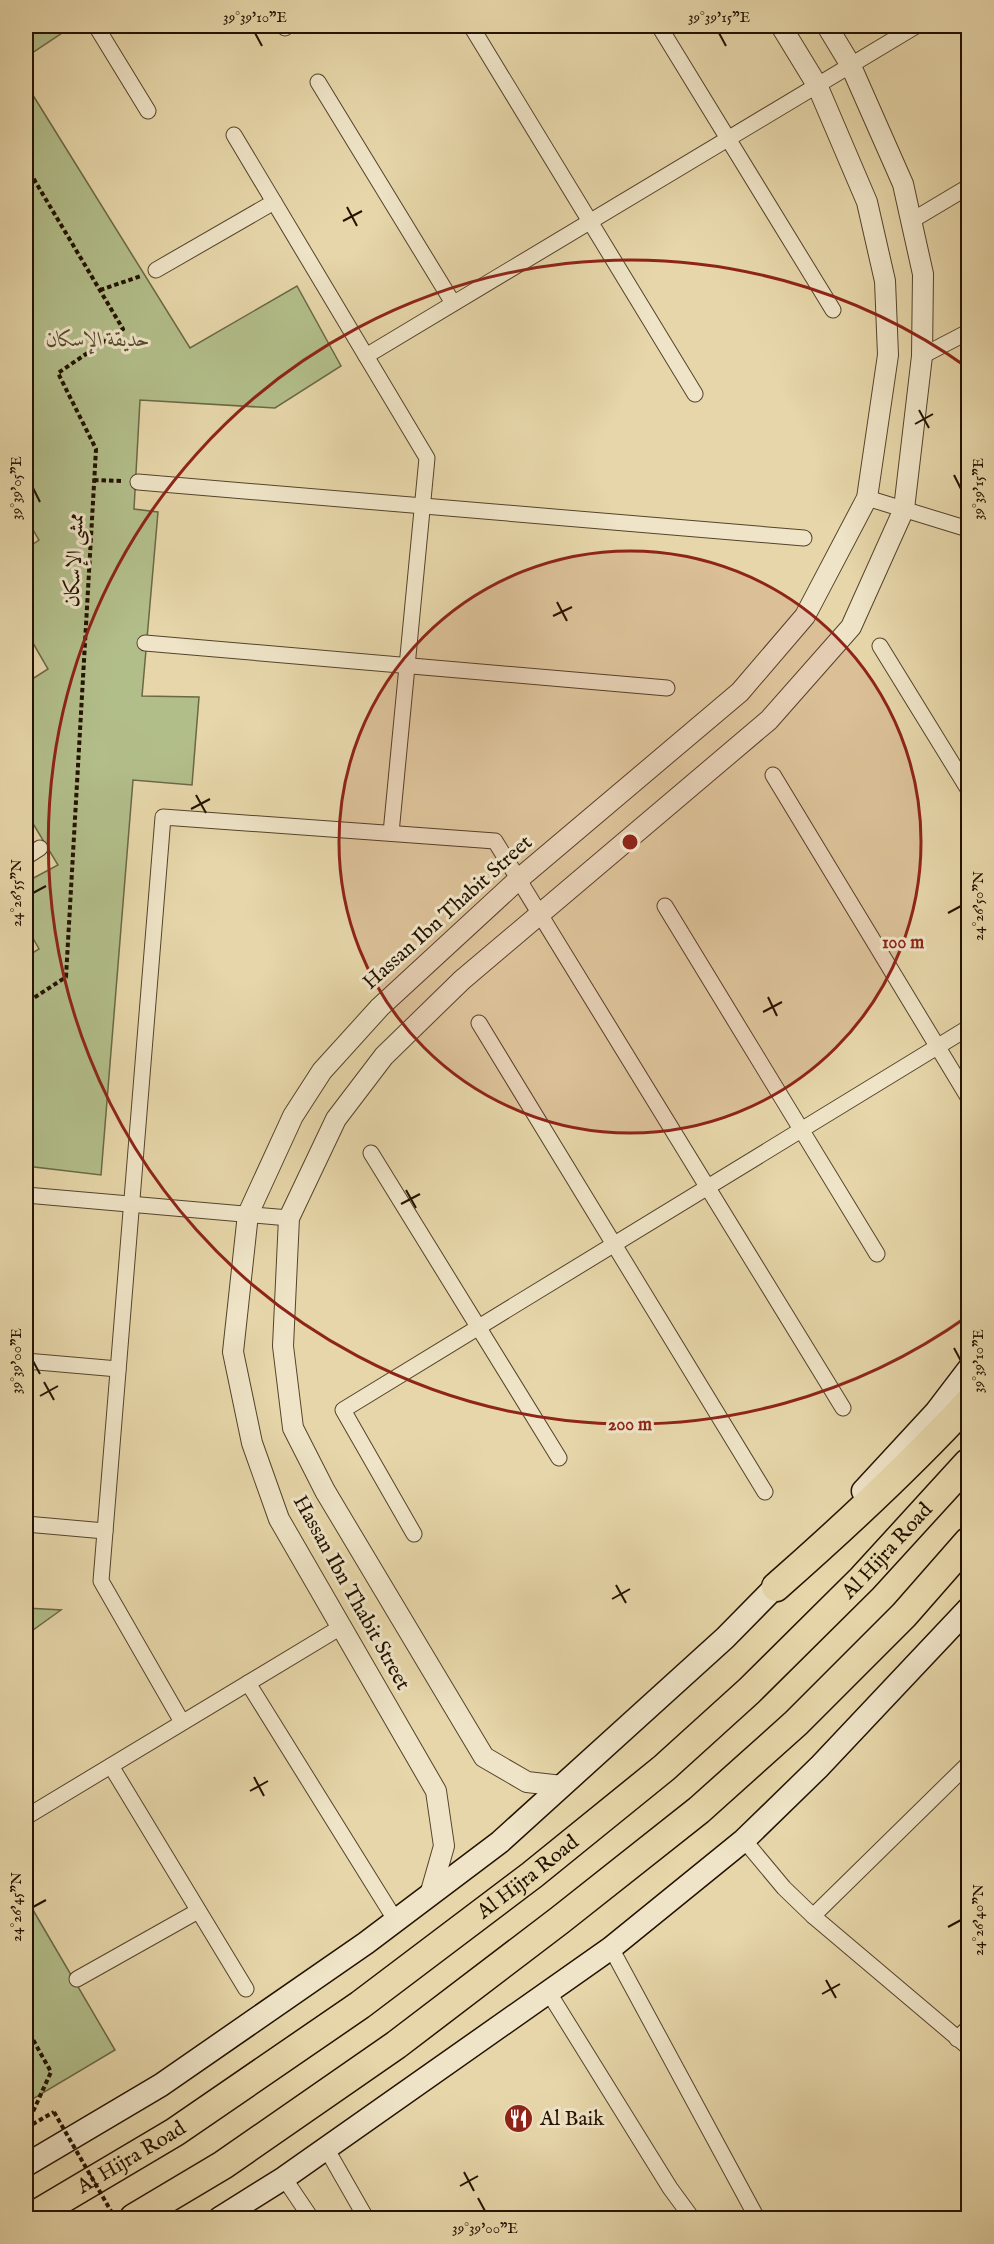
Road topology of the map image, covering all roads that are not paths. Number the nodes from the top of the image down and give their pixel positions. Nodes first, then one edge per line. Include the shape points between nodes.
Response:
1 (96, 26) edge
2 (471, 26) edge
3 (659, 26) edge
4 (781, 26) edge
5 (827, 26) edge
6 (916, 26) edge
7 (850, 64) junction
8 (318, 82) dead end
9 (817, 85) junction
10 (148, 111) dead end
11 (234, 135) dead end
12 (728, 138) junction
13 (969, 187) edge
14 (274, 202) junction
15 (590, 221) junction
16 (911, 221) junction
17 (156, 270) road end
18 (453, 303) junction
19 (833, 310) dead end
20 (969, 332) edge
21 (366, 356) junction
22 (922, 356) junction
23 (695, 394) dead end
24 (138, 482) road end
25 (867, 498) junction
26 (422, 506) junction
27 (904, 509) junction
28 (969, 529) edge
29 (804, 538) dead end
30 (146, 643) dead end
31 (880, 646) dead end
32 (407, 666) junction
33 (667, 688) dead end
34 (773, 775) dead end
35 (969, 789) edge
36 (391, 833) junction
37 (40, 848) dead end
38 (26, 857) edge
39 (520, 878) junction
40 (665, 906) dead end
41 (541, 914) junction
42 (479, 1023) dead end
43 (969, 1028) edge
44 (938, 1047) junction
45 (969, 1097) edge
46 (801, 1130) junction
47 (371, 1153) dead end
48 (708, 1187) junction
49 (26, 1195) edge
50 (131, 1204) junction
51 (248, 1214) junction
52 (289, 1218) junction
53 (614, 1245) junction
54 (877, 1254) dead end
55 (478, 1327) junction
56 (26, 1361) edge
57 (118, 1369) junction
58 (969, 1370) edge
59 (969, 1403) edge
60 (843, 1408) dead end
61 (559, 1458) dead end
62 (969, 1463) edge
63 (765, 1492) dead end
64 (26, 1524) edge
65 (105, 1531) junction
66 (414, 1534) dead end
67 (969, 1542) edge
68 (776, 1587) junction
69 (969, 1609) edge
70 (341, 1627) junction
71 (248, 1683) junction
72 (182, 1722) junction
73 (969, 1764) edge
74 (111, 1766) junction
75 (562, 1786) junction
76 (26, 1817) edge
77 (744, 1840) junction
78 (430, 1895) junction
79 (198, 1911) junction
80 (813, 1917) junction
81 (396, 1921) junction
82 (611, 1948) junction
83 (77, 1979) dead end
84 (246, 1989) dead end
85 (549, 1993) junction
86 (965, 2038) edge
87 (326, 2148) junction
88 (26, 2165) edge
89 (284, 2178) junction
90 (30, 2218) edge
91 (134, 2218) edge
92 (220, 2218) edge
93 (311, 2218) edge
94 (366, 2218) edge
95 (692, 2218) edge
96 (757, 2218) edge

1 - 10 street
2 - 15 street
3 - 12 street
4 - 9 street, Hassan Ibn Thabit Street
5 - 7 street, Hassan Ibn Thabit Street
6 - 7 street
7 - 9 street
7 - 16 street, Hassan Ibn Thabit Street via 903,184
8 - 18 street
9 - 12 street
9 - 25 street, Hassan Ibn Thabit Street via 867,202 885,281 888,355
11 - 14 street
12 - 15 street
12 - 19 street
13 - 16 street
14 - 17 street
14 - 21 street
15 - 18 street
15 - 23 street
16 - 22 street, Hassan Ibn Thabit Street via 923,274
18 - 21 street
20 - 22 street
21 - 26 street via 427,458
22 - 27 street, Hassan Ibn Thabit Street
24 - 26 street
25 - 27 street
25 - 39 street, Hassan Ibn Thabit Street via 805,616 740,692
26 - 29 street
26 - 32 street
27 - 28 street
27 - 41 street, Hassan Ibn Thabit Street via 851,627 768,720
30 - 32 street
31 - 35 street
32 - 33 street
32 - 36 street
34 - 44 street
36 - 39 street via 495,841
36 - 50 street via 163,817
37 - 38 street
39 - 41 street
39 - 51 street, Hassan Ibn Thabit Street via 380,1007 322,1071 293,1116
40 - 46 street
41 - 48 street
41 - 52 street, Hassan Ibn Thabit Street via 462,980 384,1056 336,1119
42 - 53 street
43 - 44 street
44 - 45 street
44 - 46 street
46 - 48 street
46 - 54 street
47 - 55 street
48 - 53 street
48 - 60 street
49 - 50 street
50 - 51 street
50 - 57 street
51 - 52 street
51 - 70 street, Hassan Ibn Thabit Street via 233,1352 252,1443 279,1519
52 - 75 street, Hassan Ibn Thabit Street via 283,1346 292,1428 325,1491 484,1757 527,1782
53 - 55 street
53 - 63 street
55 - 61 street
55 - 66 street via 343,1410
56 - 57 street
57 - 65 street
58 - 68 main road via 936,1412
59 - 68 highway via 858,1514
62 - 90 highway, Al Hijra Road via 862,1579 749,1691 585,1833 360,2005 175,2132
64 - 65 street
65 - 72 street via 101,1581
67 - 91 highway via 904,1615 796,1723 699,1810 396,2045 222,2165
68 - 75 main road
69 - 77 main road
70 - 71 street
70 - 78 street, Hassan Ibn Thabit Street via 436,1791 444,1846
71 - 72 street
71 - 81 street
72 - 74 street
73 - 80 street
74 - 76 street
74 - 79 street
75 - 78 main road via 500,1842
77 - 80 street
77 - 82 main road
78 - 81 main road
79 - 83 street
79 - 84 street
80 - 86 street
81 - 88 main road via 161,2085
82 - 85 main road
82 - 96 street
85 - 87 main road
85 - 95 street
87 - 89 main road
87 - 94 street
89 - 92 main road
89 - 93 street

